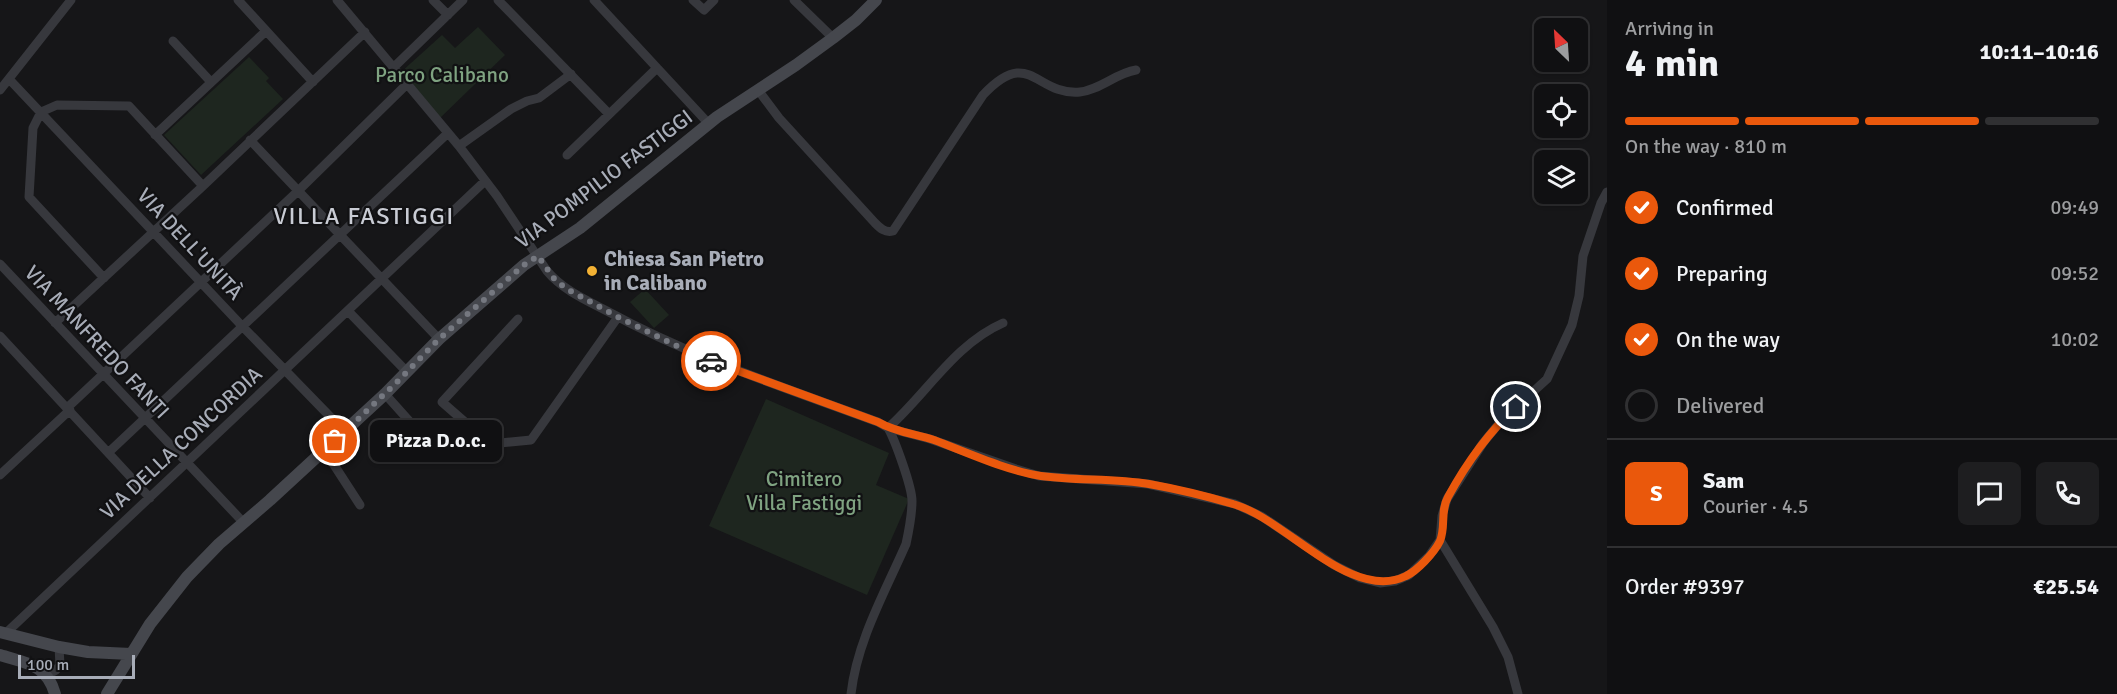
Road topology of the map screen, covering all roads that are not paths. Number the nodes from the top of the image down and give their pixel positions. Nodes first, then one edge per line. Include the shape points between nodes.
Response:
1 (70, 0) edge
2 (238, 0) edge
3 (337, 0) edge
4 (433, 0) edge
5 (463, 0) edge
6 (498, 0) edge
7 (693, 0) edge
8 (714, 0) edge
9 (794, 0) edge
10 (876, 0) edge
11 (600, 2) edge
12 (448, 15) junction
13 (266, 31) junction
14 (364, 32) junction
15 (833, 38) junction
16 (173, 41) dead end
17 (393, 68) junction
18 (657, 68) junction
19 (1136, 70) dead end
20 (571, 74) junction
21 (9, 80) junction
22 (211, 82) junction
23 (313, 82) junction
24 (406, 85) junction
25 (0, 90) edge
26 (758, 90) junction
27 (41, 112) junction
28 (609, 114) junction
29 (709, 124) junction
30 (448, 133) junction
31 (155, 135) junction
32 (250, 140) junction
33 (459, 146) junction
34 (567, 155) dead end
35 (485, 181) junction
36 (203, 186) junction
37 (298, 190) junction
38 (1607, 192) edge
39 (154, 231) junction
40 (340, 235) junction
41 (538, 256) junction
42 (0, 264) edge
43 (104, 278) junction
44 (381, 279) junction
45 (200, 282) junction
46 (348, 311) junction
47 (618, 317) junction
48 (518, 319) dead end
49 (55, 323) junction
50 (1003, 323) dead end
51 (243, 327) junction
52 (0, 336) edge
53 (439, 339) junction
54 (284, 370) junction
55 (407, 372) junction
56 (102, 374) junction
57 (385, 394) junction
58 (68, 409) junction
59 (144, 418) junction
60 (888, 428) junction
61 (345, 432) junction
62 (325, 451) junction
63 (109, 452) junction
64 (445, 453) dead end
65 (187, 463) junction
66 (0, 475) edge
67 (150, 498) junction
68 (360, 505) dead end
69 (243, 522) junction
70 (1440, 540) junction
71 (3, 633) edge
72 (59, 647) junction
73 (131, 654) junction
74 (0, 656) edge
75 (47, 675) junction
76 (56, 694) edge
77 (107, 694) edge
78 (851, 694) edge
79 (1518, 694) edge

1 - 21 street
2 - 13 street
3 - 14 street
4 - 12 street
5 - 12 street
6 - 20 street
7 - 8 street via 704,10
9 - 15 street
10 - 15 street, VIA POMPILIO FASTIGGI
11 - 18 street
12 - 17 street
13 - 22 street
13 - 23 street
14 - 17 street
14 - 23 street
15 - 26 street, VIA POMPILIO FASTIGGI
16 - 22 street
17 - 24 street
18 - 28 street
18 - 29 street
19 - 26 street via 1081,92 1066,92 1026,75 1006,75 983,95 890,232 875,223
20 - 28 street
20 - 33 street via 540,98 512,109
21 - 25 street
21 - 27 street, VIA DELL'UNITÀ
22 - 31 street
23 - 32 street
24 - 30 street
24 - 37 street
26 - 29 street, VIA POMPILIO FASTIGGI
27 - 31 street via 57,105 129,106
27 - 39 street, VIA DELL'UNITÀ
27 - 43 street via 33,128 29,197
28 - 34 street
29 - 41 street, VIA POMPILIO FASTIGGI via 580,228
30 - 33 street
30 - 40 street
31 - 36 street
32 - 36 street
32 - 37 street
33 - 35 street
35 - 41 street
35 - 44 street, VIA DELLA CONCORDIA
36 - 39 street
37 - 40 street
37 - 45 street
38 - 70 street via 1583,256 1580,296 1572,325 1547,379 1483,443 1447,499
39 - 43 street
39 - 45 street, VIA DELL'UNITÀ
40 - 44 street
40 - 51 street
41 - 47 street via 555,280
41 - 53 street, VIA POMPILIO FASTIGGI
42 - 49 street, VIA MANFREDO FANTI
43 - 49 street
44 - 46 street, VIA DELLA CONCORDIA
44 - 53 street
45 - 51 street, VIA DELL'UNITÀ
45 - 56 street
46 - 54 street, VIA DELLA CONCORDIA
46 - 55 street
47 - 48 street via 531,440 490,444 441,402
47 - 60 street via 695,355
49 - 56 street, VIA MANFREDO FANTI
50 - 60 street via 969,342
51 - 54 street, VIA DELL'UNITÀ
51 - 59 street
52 - 58 street
53 - 55 street, VIA POMPILIO FASTIGGI
54 - 61 street, VIA DELL'UNITÀ
54 - 65 street, VIA DELLA CONCORDIA
55 - 57 street, VIA POMPILIO FASTIGGI
56 - 58 street
56 - 59 street, VIA MANFREDO FANTI
57 - 61 street, VIA POMPILIO FASTIGGI
57 - 64 street
58 - 63 street
58 - 66 street
59 - 63 street
59 - 65 street, VIA MANFREDO FANTI
60 - 70 street via 1040,476 1148,484 1235,504 1360,578 1380,582 1408,575
60 - 78 street via 912,499 909,531 867,633
61 - 62 street, VIA POMPILIO FASTIGGI
62 - 68 street
62 - 69 street, VIA POMPILIO FASTIGGI
63 - 67 street
65 - 67 street, VIA DELLA CONCORDIA
65 - 69 street, VIA MANFREDO FANTI
67 - 71 street, VIA DELLA CONCORDIA
69 - 73 street, VIA POMPILIO FASTIGGI via 187,576
70 - 79 street via 1493,627 1508,657
71 - 72 street
72 - 73 street
72 - 75 street via 60,665
73 - 77 street, VIA POMPILIO FASTIGGI
74 - 75 street via 30,664
75 - 76 street

